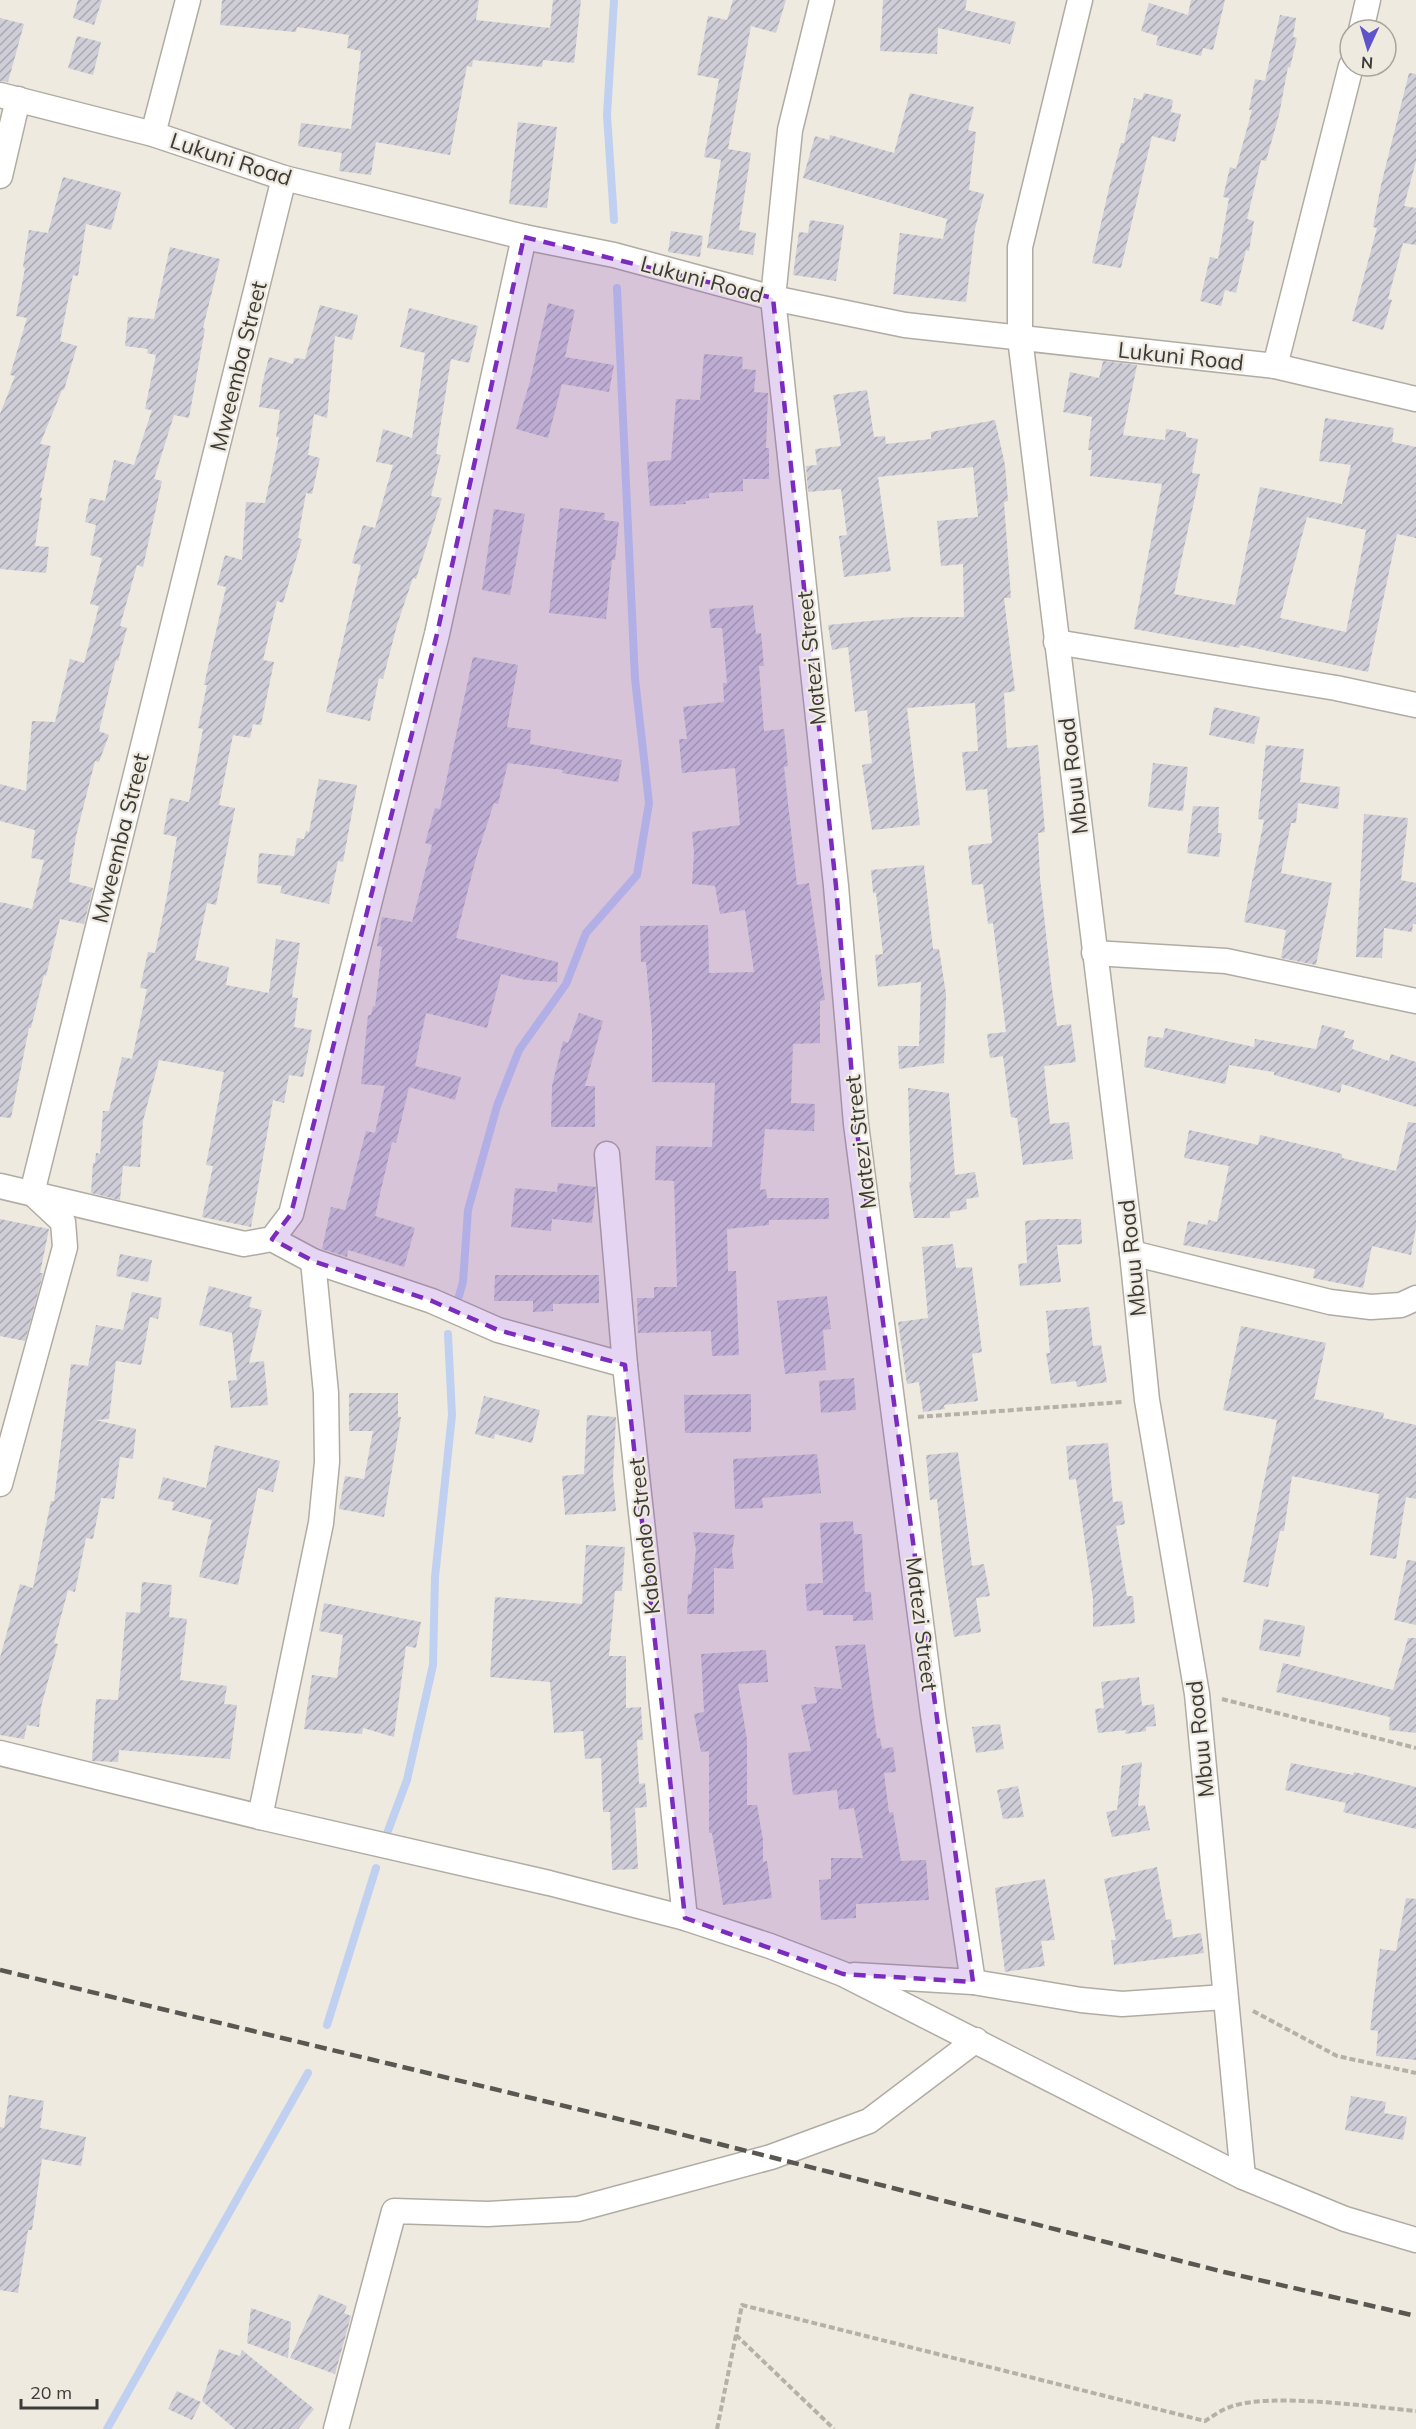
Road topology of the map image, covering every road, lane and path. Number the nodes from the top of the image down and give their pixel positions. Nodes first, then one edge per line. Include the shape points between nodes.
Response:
1 (188, 0) edge
2 (822, 0) edge
3 (1080, 0) edge
4 (1368, 0) edge
5 (1363, 18) edge
6 (1348, 78) edge
7 (9, 97) edge
8 (153, 134) junction
9 (0, 176) edge
10 (284, 178) junction
11 (524, 237) junction
12 (773, 298) junction
13 (1020, 338) junction
14 (1275, 366) junction
15 (1416, 399) edge
16 (1056, 642) junction
17 (1416, 705) edge
18 (1094, 952) junction
19 (1416, 1001) edge
20 (607, 1154) dead end
21 (0, 1186) edge
22 (32, 1193) junction
23 (272, 1239) junction
24 (1132, 1253) junction
25 (313, 1261) junction
26 (1416, 1298) edge
27 (625, 1365) junction
28 (1148, 1400) junction
29 (896, 1418) junction
30 (0, 1484) edge
31 (1197, 1694) junction
32 (1416, 1748) edge
33 (0, 1753) edge
34 (260, 1817) junction
35 (685, 1918) junction
36 (843, 1974) junction
37 (973, 1982) junction
38 (1225, 1997) junction
39 (976, 2040) junction
40 (1416, 2073) edge
41 (1243, 2177) junction
42 (1416, 2240) edge
43 (736, 2335) junction
44 (1416, 2411) edge
45 (336, 2429) edge
46 (717, 2429) edge
47 (834, 2429) edge

1 - 8 street
2 - 12 street, Matezi Street via 790,130
3 - 13 street, Mbuu Road via 1020,247
4 - 5 street
6 - 14 street
7 - 8 street, Lukuni Road
7 - 9 street
8 - 10 street, Lukuni Road
10 - 11 street, Lukuni Road
10 - 22 street, Mweemba Street
11 - 12 street, Lukuni Road via 614,255
11 - 23 street via 436,634 368,909 291,1214
12 - 13 street, Lukuni Road via 905,326
12 - 29 street, Matezi Street via 836,886 856,1124
13 - 14 street, Lukuni Road
13 - 16 street, Mbuu Road
14 - 15 street, Lukuni Road
16 - 17 street via 1325,686
16 - 18 street, Mbuu Road
18 - 19 street via 1226,961
18 - 24 street, Mbuu Road
20 - 27 street, Kabondo Street
21 - 22 street
22 - 23 street via 244,1244
22 - 30 street via 63,1222 65,1247
23 - 25 street
24 - 26 street via 1330,1302 1371,1307 1401,1305
24 - 28 street, Mbuu Road
25 - 27 street via 432,1301 498,1330
25 - 34 street via 326,1393 327,1462 321,1522
27 - 35 street, Kabondo Street
28 - 29 path
28 - 31 street, Mbuu Road
29 - 37 street, Matezi Street via 933,1715
31 - 32 path
31 - 38 street, Mbuu Road
33 - 34 street
34 - 35 street
35 - 36 street
36 - 37 street
36 - 39 street
37 - 38 street via 1122,2004
38 - 40 path via 1337,2056
38 - 41 street, Mbuu Road
39 - 41 street
39 - 45 street via 869,2121 771,2157 578,2209 488,2214 394,2211
41 - 42 street via 1345,2219
43 - 44 path via 742,2305 1205,2421 1230,2406 1258,2402 1329,2403
43 - 46 path
43 - 47 path

